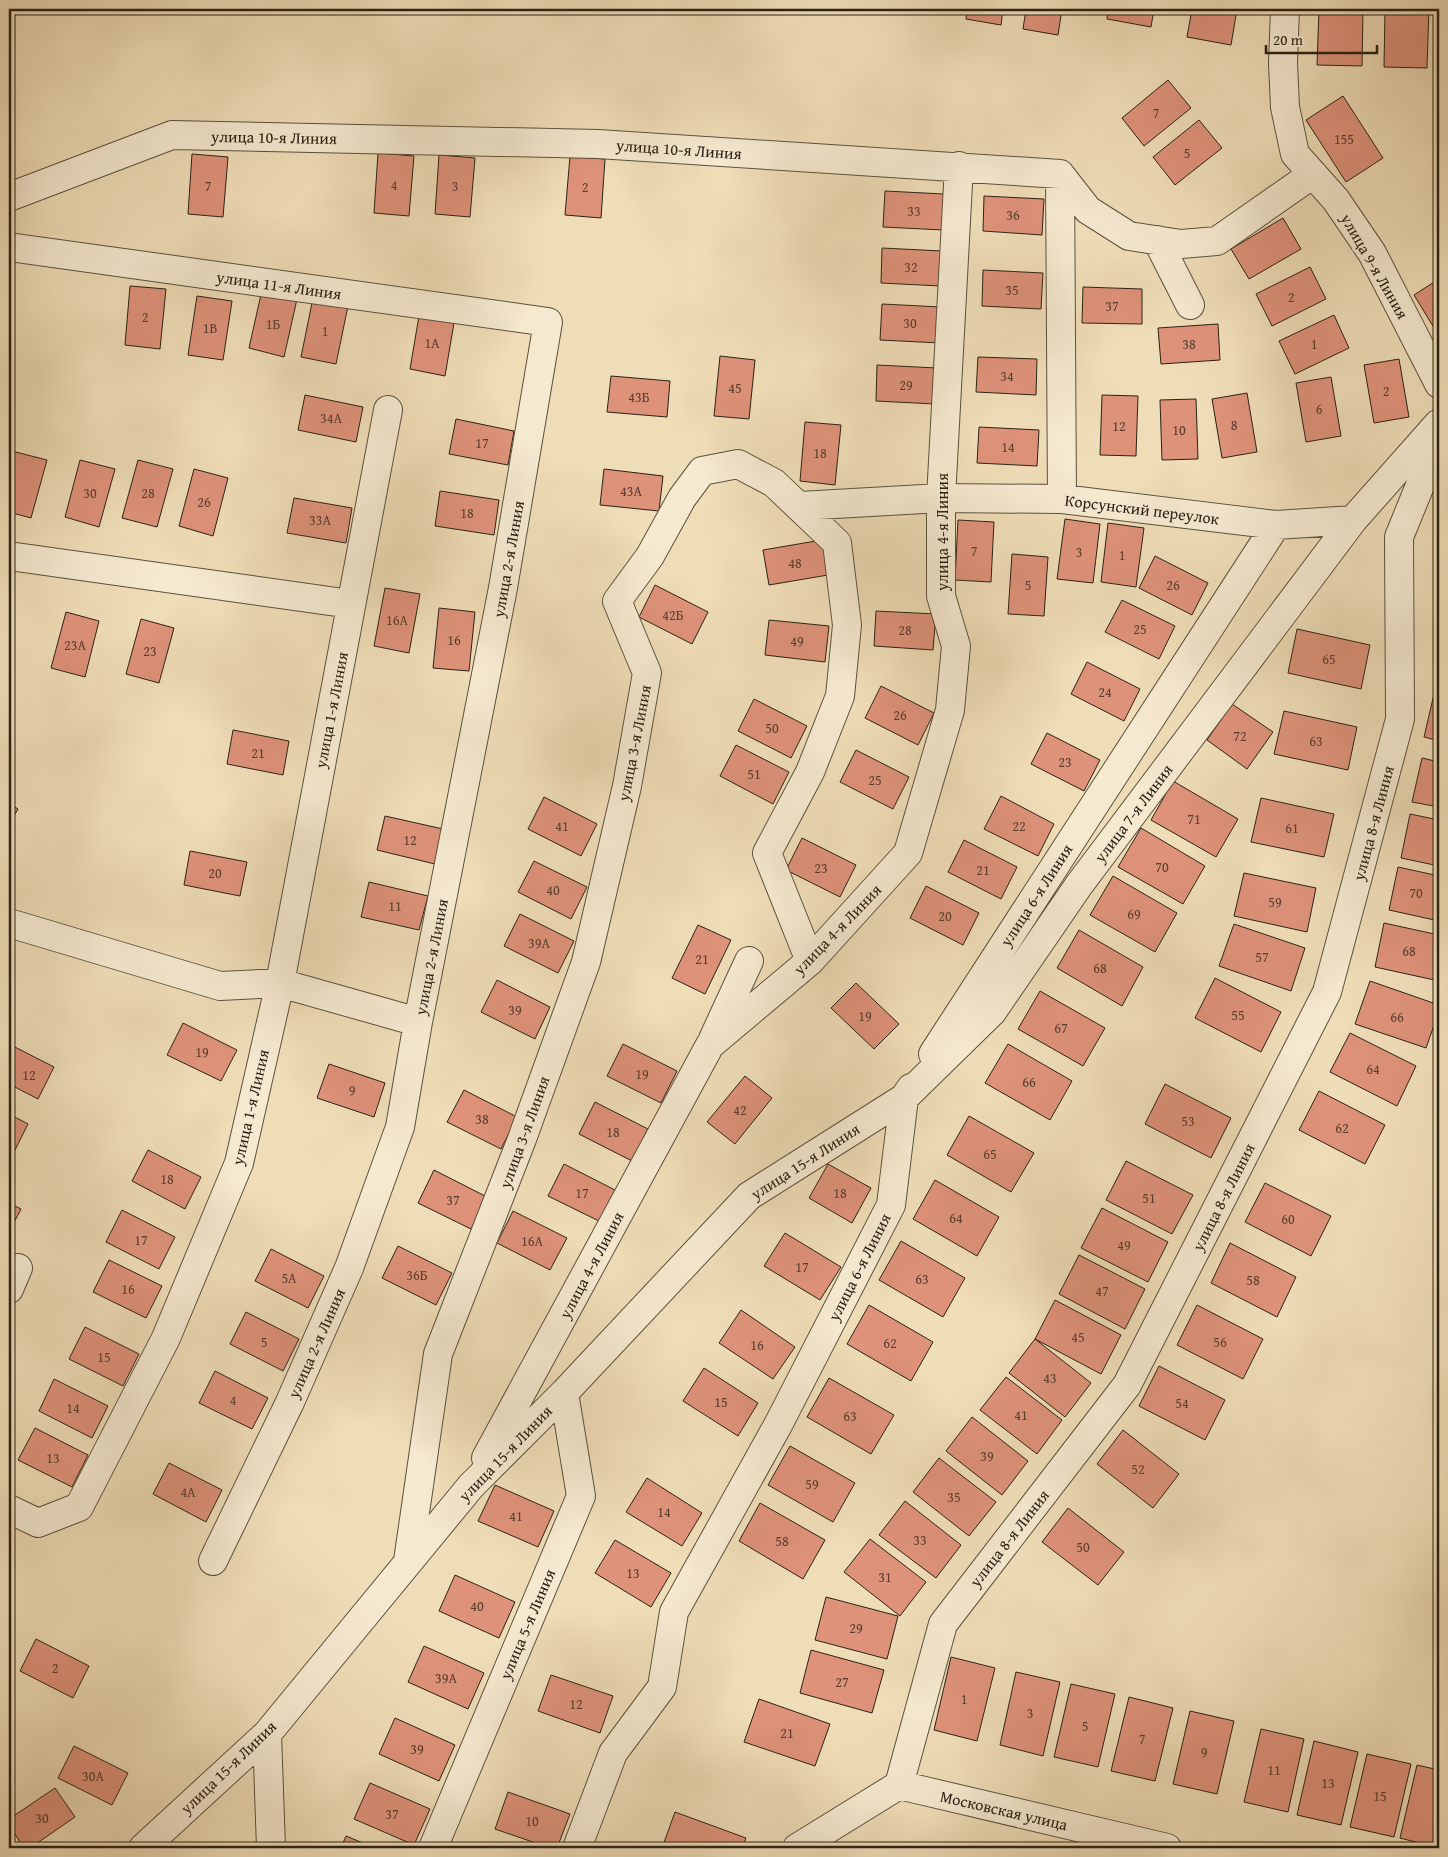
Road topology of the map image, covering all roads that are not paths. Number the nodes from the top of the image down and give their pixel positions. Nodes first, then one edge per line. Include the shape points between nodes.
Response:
1 (1285, 9) edge
2 (959, 166) junction
3 (1060, 174) junction
4 (1313, 174) junction
5 (9, 197) edge
6 (1157, 240) junction
7 (9, 247) edge
8 (1190, 305) dead end
9 (548, 322) joint
10 (1439, 384) edge
11 (388, 410) dead end
12 (1439, 422) edge
13 (1439, 439) edge
14 (941, 498) junction
15 (1062, 499) junction
16 (800, 506) junction
17 (1352, 520) junction
18 (1276, 525) junction
19 (9, 556) edge
20 (351, 604) junction
21 (9, 923) edge
22 (749, 961) dead end
23 (810, 961) junction
24 (280, 983) junction
25 (418, 1022) junction
26 (710, 1045) junction
27 (904, 1098) junction
28 (564, 1393) junction
29 (471, 1486) junction
30 (9, 1510) edge
31 (213, 1561) dead end
32 (408, 1561) junction
33 (267, 1734) junction
34 (900, 1785) junction
35 (143, 1848) edge
36 (271, 1848) edge
37 (433, 1848) edge
38 (577, 1848) edge
39 (797, 1848) edge
40 (1167, 1848) edge

1 - 4 street, улица 9-я Линия via 1285,107 1295,154
2 - 3 street, улица 10-я Линия
2 - 5 street, улица 10-я Линия via 598,144 172,135
2 - 14 street, улица 4-я Линия
3 - 6 street via 1088,210 1128,236
3 - 15 street
4 - 6 street via 1218,241 1181,244
4 - 10 street, улица 9-я Линия via 1336,200 1372,253
6 - 8 street
7 - 9 street, улица 11-я Линия
9 - 25 street, улица 2-я Линия via 504,588
11 - 20 street, улица 1-я Линия
12 - 17 street
13 - 34 street, улица 8-я Линия via 1399,537 1400,719 1327,992 1127,1385 943,1624
14 - 15 street, Корсунский переулок
14 - 16 street, Корсунский переулок
14 - 23 street, улица 4-я Линия via 941,596 956,646 950,710 908,853
15 - 18 street, Корсунский переулок
16 - 23 street, улица 3-я Линия via 837,543 847,625 840,696 810,772 767,853
16 - 32 street, улица 3-я Линия via 774,483 738,464 702,472 682,498 650,556 618,602 647,673 627,786 586,962 522,1139 438,1354
17 - 18 street, Корсунский переулок
17 - 27 street, улица 7-я Линия via 1079,885 992,1012
18 - 27 street, улица 6-я Линия
19 - 20 street
20 - 24 street, улица 1-я Линия
21 - 24 street via 220,986
22 - 26 street, улица 4-я Линия
23 - 26 street, улица 4-я Линия
24 - 25 street
24 - 30 street, улица 1-я Линия via 239,1163 166,1338 79,1507 38,1523
25 - 31 street, улица 2-я Линия via 400,1127 350,1268
26 - 29 street, улица 4-я Линия
27 - 28 street, улица 15-я Линия via 749,1196
27 - 38 street, улица 6-я Линия via 891,1205 778,1425 674,1612 662,1687 613,1753
28 - 29 street, улица 15-я Линия
28 - 37 street, улица 5-я Линия via 581,1496
29 - 32 street, улица 15-я Линия
32 - 33 street, улица 15-я Линия
33 - 35 street, улица 15-я Линия
33 - 36 street
34 - 39 street
34 - 40 street, Московская улица

